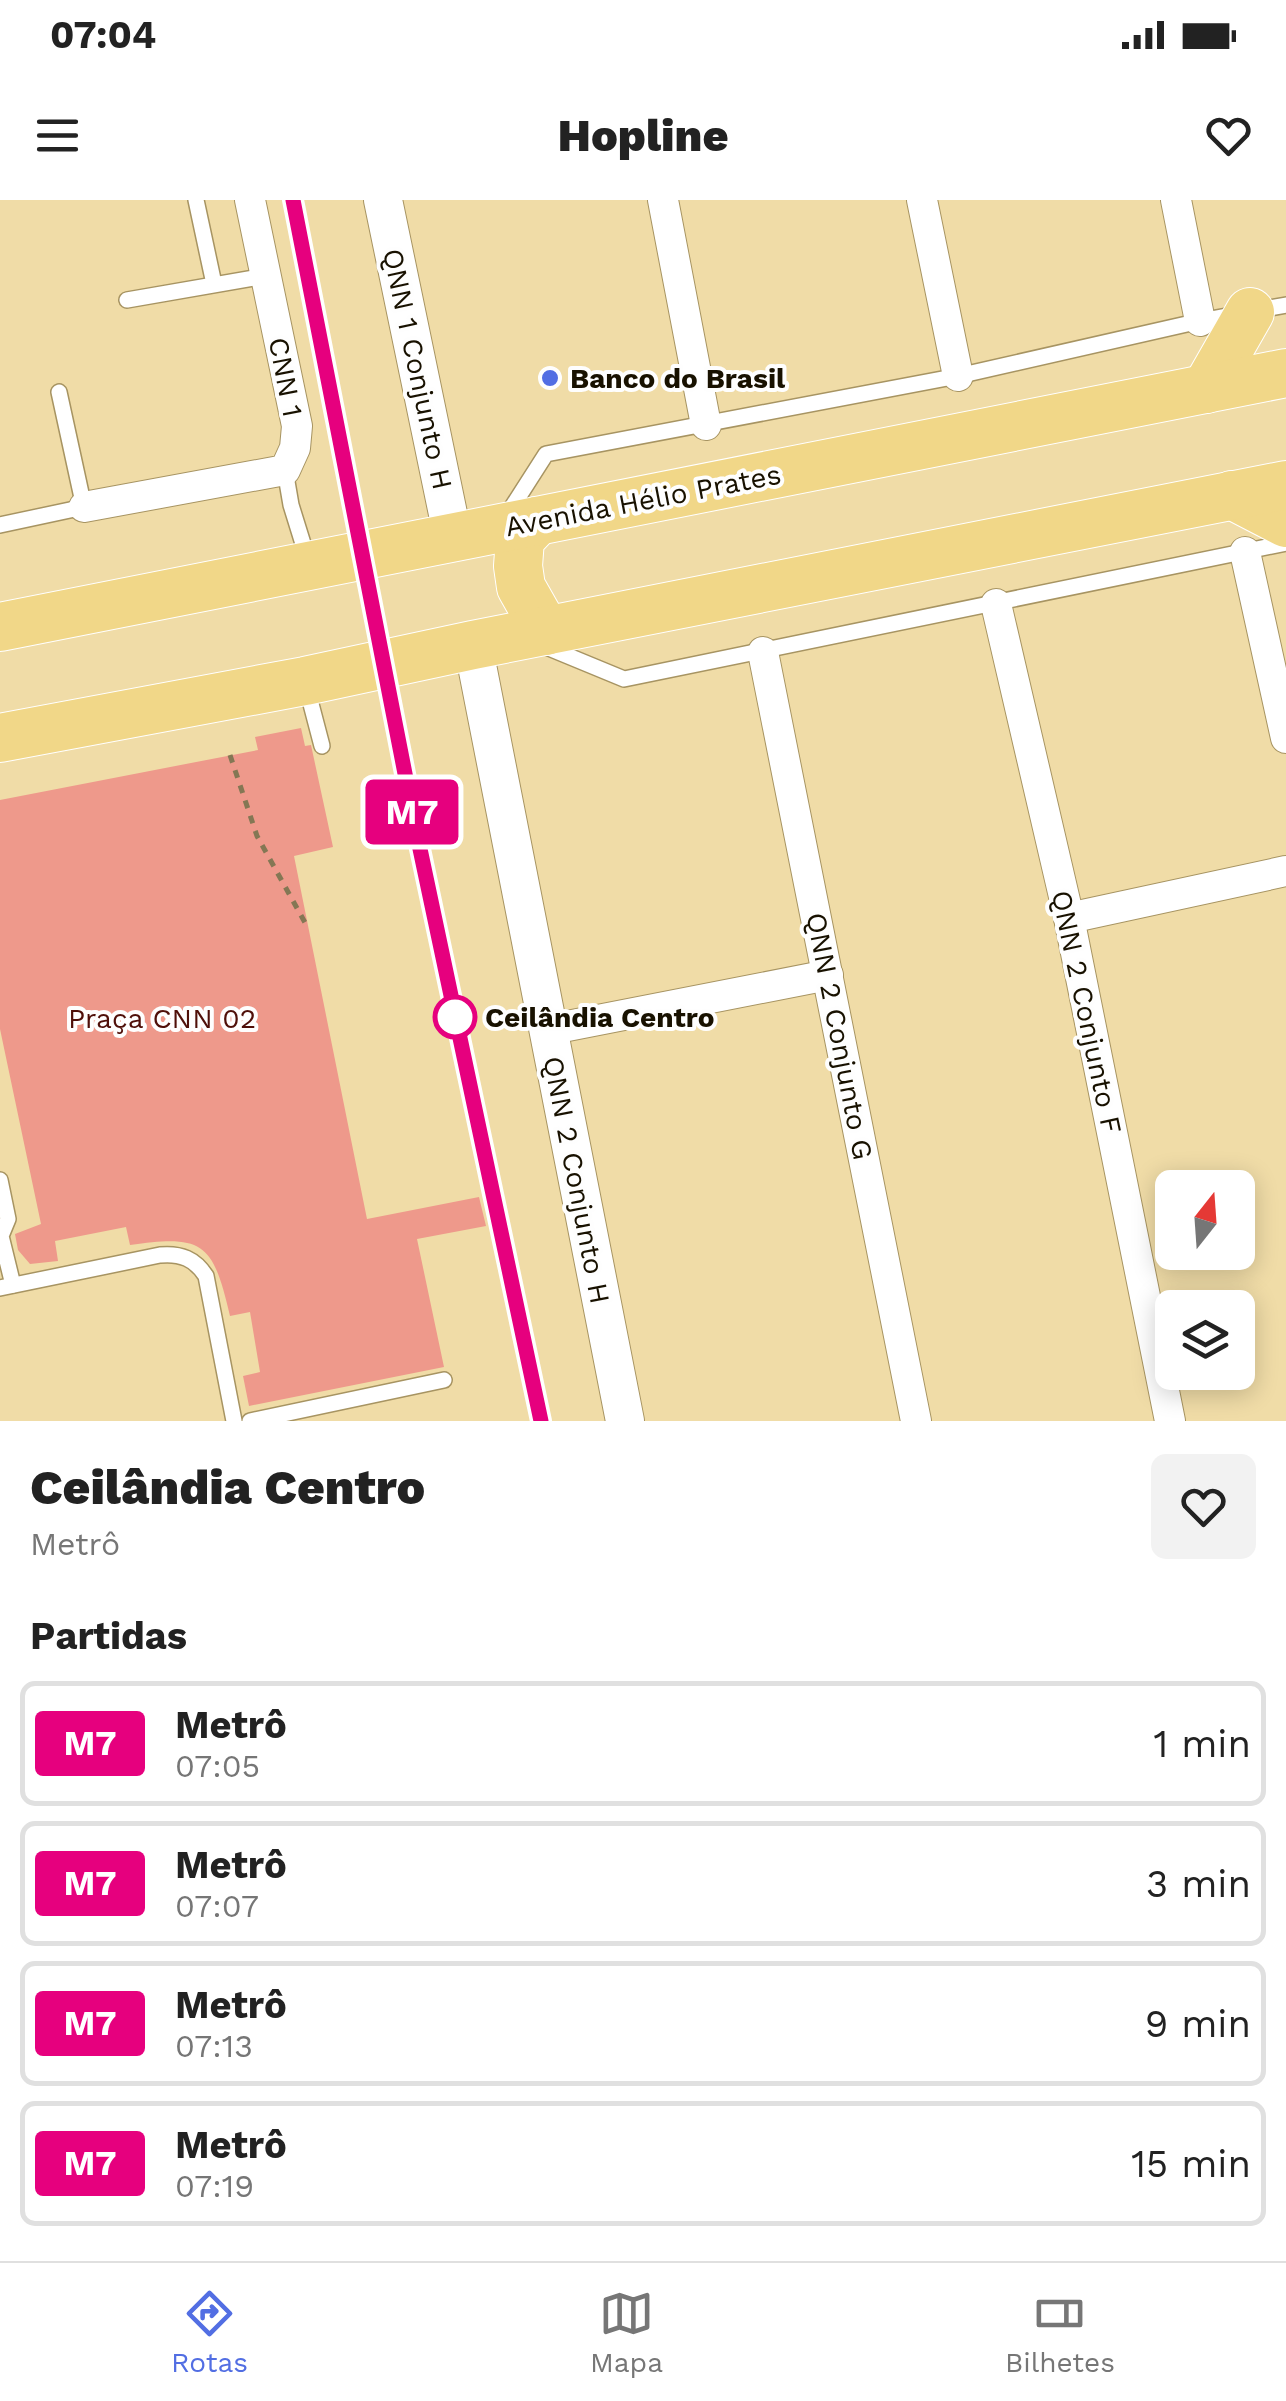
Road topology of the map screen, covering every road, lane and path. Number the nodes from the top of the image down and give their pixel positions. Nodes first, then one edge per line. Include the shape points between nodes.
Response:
1 (196, 200) edge
2 (250, 200) edge
3 (383, 200) edge
4 (662, 200) edge
5 (922, 200) edge
6 (1176, 200) edge
7 (265, 276) junction
8 (214, 284) junction
9 (127, 300) dead end
10 (1268, 308) edge
11 (1200, 321) junction
12 (1286, 374) edge
13 (958, 376) junction
14 (1206, 389) junction
15 (59, 392) dead end
16 (706, 425) junction
17 (286, 470) junction
18 (1286, 485) edge
19 (1232, 496) junction
20 (84, 508) junction
21 (1286, 523) edge
22 (0, 525) edge
23 (496, 529) junction
24 (1286, 543) edge
25 (1245, 552) junction
26 (310, 567) junction
27 (996, 604) junction
28 (0, 628) edge
29 (534, 634) junction
30 (472, 645) junction
31 (763, 652) junction
32 (305, 681) junction
33 (0, 738) edge
34 (1286, 738) edge
35 (322, 746) dead end
36 (230, 756) dead end
37 (1286, 872) edge
38 (1068, 918) junction
39 (308, 928) dead end
40 (828, 975) junction
41 (547, 1030) junction
42 (0, 1180) edge
43 (4, 1220) edge
44 (6, 1286) edge
45 (444, 1380) dead end
46 (234, 1421) edge
47 (250, 1421) edge
48 (625, 1421) edge
49 (916, 1421) edge
50 (1170, 1421) edge

1 - 8 lane
2 - 7 street, CNN 1
3 - 23 street, QNN 1 Conjunto H
4 - 16 street
5 - 13 street
6 - 11 street
7 - 8 lane
7 - 17 street, CNN 1 via 298,426
8 - 9 lane
10 - 11 lane
10 - 14 main road
11 - 13 lane
12 - 14 main road, Avenida Hélio Prates
13 - 16 lane
14 - 23 main road, Avenida Hélio Prates
15 - 20 lane
16 - 23 lane via 546,454
17 - 20 street
17 - 26 lane
18 - 19 main road
19 - 21 main road
19 - 29 main road
20 - 22 lane
23 - 26 main road, Avenida Hélio Prates
23 - 29 main road via 520,539 520,587
24 - 25 lane
25 - 27 lane
25 - 34 street
26 - 28 main road, Avenida Hélio Prates
27 - 31 lane
27 - 38 street, QNN 2 Conjunto F
29 - 30 main road
29 - 31 lane via 624,679
30 - 32 main road
30 - 41 street, QNN 2 Conjunto H
31 - 40 street, QNN 2 Conjunto G
32 - 33 main road
32 - 35 lane
36 - 39 path via 256,836
37 - 38 street
38 - 50 street, QNN 2 Conjunto F
40 - 41 street
40 - 49 street, QNN 2 Conjunto G
41 - 48 street, QNN 2 Conjunto H
42 - 43 lane
43 - 44 lane
44 - 46 lane via 160,1255 193,1261 206,1276
45 - 47 lane

